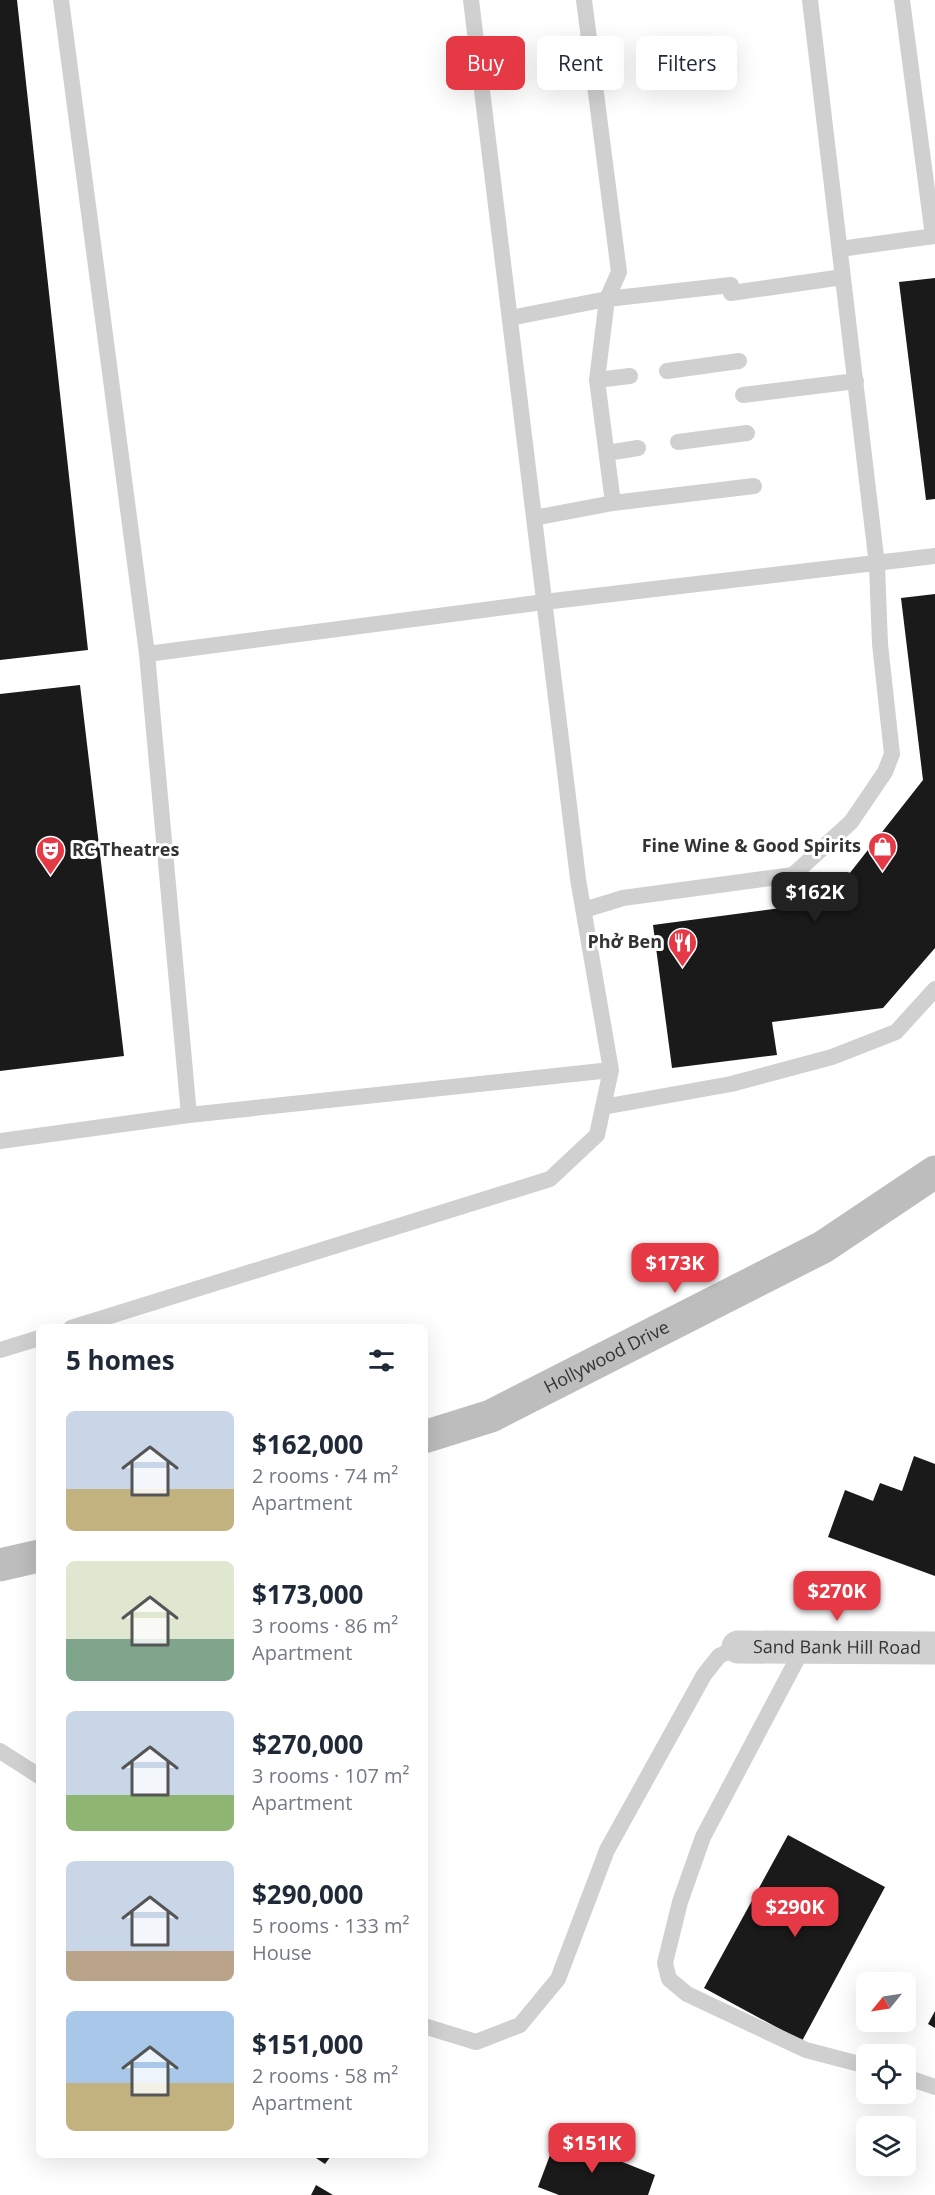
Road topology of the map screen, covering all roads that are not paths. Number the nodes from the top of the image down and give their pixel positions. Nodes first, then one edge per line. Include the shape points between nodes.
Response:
1 (61, 0) edge
2 (471, 0) edge
3 (584, 0) edge
4 (810, 0) edge
5 (902, 0) edge
6 (934, 236) edge
7 (840, 249) junction
8 (843, 278) junction
9 (607, 299) junction
10 (510, 318) junction
11 (739, 362) dead end
12 (667, 371) dead end
13 (630, 376) dead end
14 (597, 380) junction
15 (856, 381) junction
16 (743, 395) dead end
17 (747, 433) dead end
18 (678, 442) dead end
19 (638, 448) dead end
20 (607, 453) junction
21 (754, 486) dead end
22 (613, 503) junction
23 (534, 518) junction
24 (935, 556) edge
25 (877, 565) junction
26 (544, 602) junction
27 (147, 654) junction
28 (584, 910) junction
29 (935, 989) edge
30 (611, 1070) junction
31 (603, 1107) junction
32 (189, 1115) junction
33 (0, 1141) edge
34 (935, 1172) edge
35 (84, 1324) edge
36 (36, 1339) edge
37 (0, 1350) edge
38 (428, 1436) edge
39 (36, 1557) edge
40 (0, 1565) edge
41 (738, 1647) joint
42 (803, 1648) junction
43 (935, 1648) edge
44 (0, 1751) edge
45 (36, 1774) edge
46 (428, 2027) edge
47 (856, 2063) edge
48 (916, 2080) edge
49 (935, 2087) edge

1 - 27 lane
2 - 10 lane
3 - 9 lane via 619,272
4 - 7 lane
5 - 6 lane
6 - 7 lane
7 - 8 lane
8 - 9 lane
8 - 15 lane
9 - 10 lane
9 - 14 lane
10 - 23 lane
11 - 12 lane
13 - 14 lane
14 - 20 lane
15 - 16 lane
15 - 25 lane
17 - 18 lane
19 - 20 lane
20 - 22 lane
21 - 22 lane
22 - 23 lane
23 - 26 lane
24 - 25 lane
25 - 26 lane
25 - 28 lane via 880,644 892,754 885,772 850,822 792,875 623,898
26 - 27 lane
26 - 28 lane
27 - 32 lane
28 - 30 lane
29 - 31 lane via 896,1032 832,1057 731,1083
30 - 31 lane
30 - 32 lane
31 - 35 lane via 597,1135 550,1179
32 - 33 lane
34 - 38 main road, Hollywood Drive via 823,1247 491,1416
36 - 37 lane
39 - 40 main road
41 - 42 street, Sand Bank Hill Road
41 - 46 lane via 718,1656 704,1675 606,1850 558,1980 520,2025 476,2042
42 - 43 street, Sand Bank Hill Road
42 - 47 lane via 703,1837 680,1902 665,1962 669,1979 687,1994 806,2050
44 - 45 lane
48 - 49 lane

